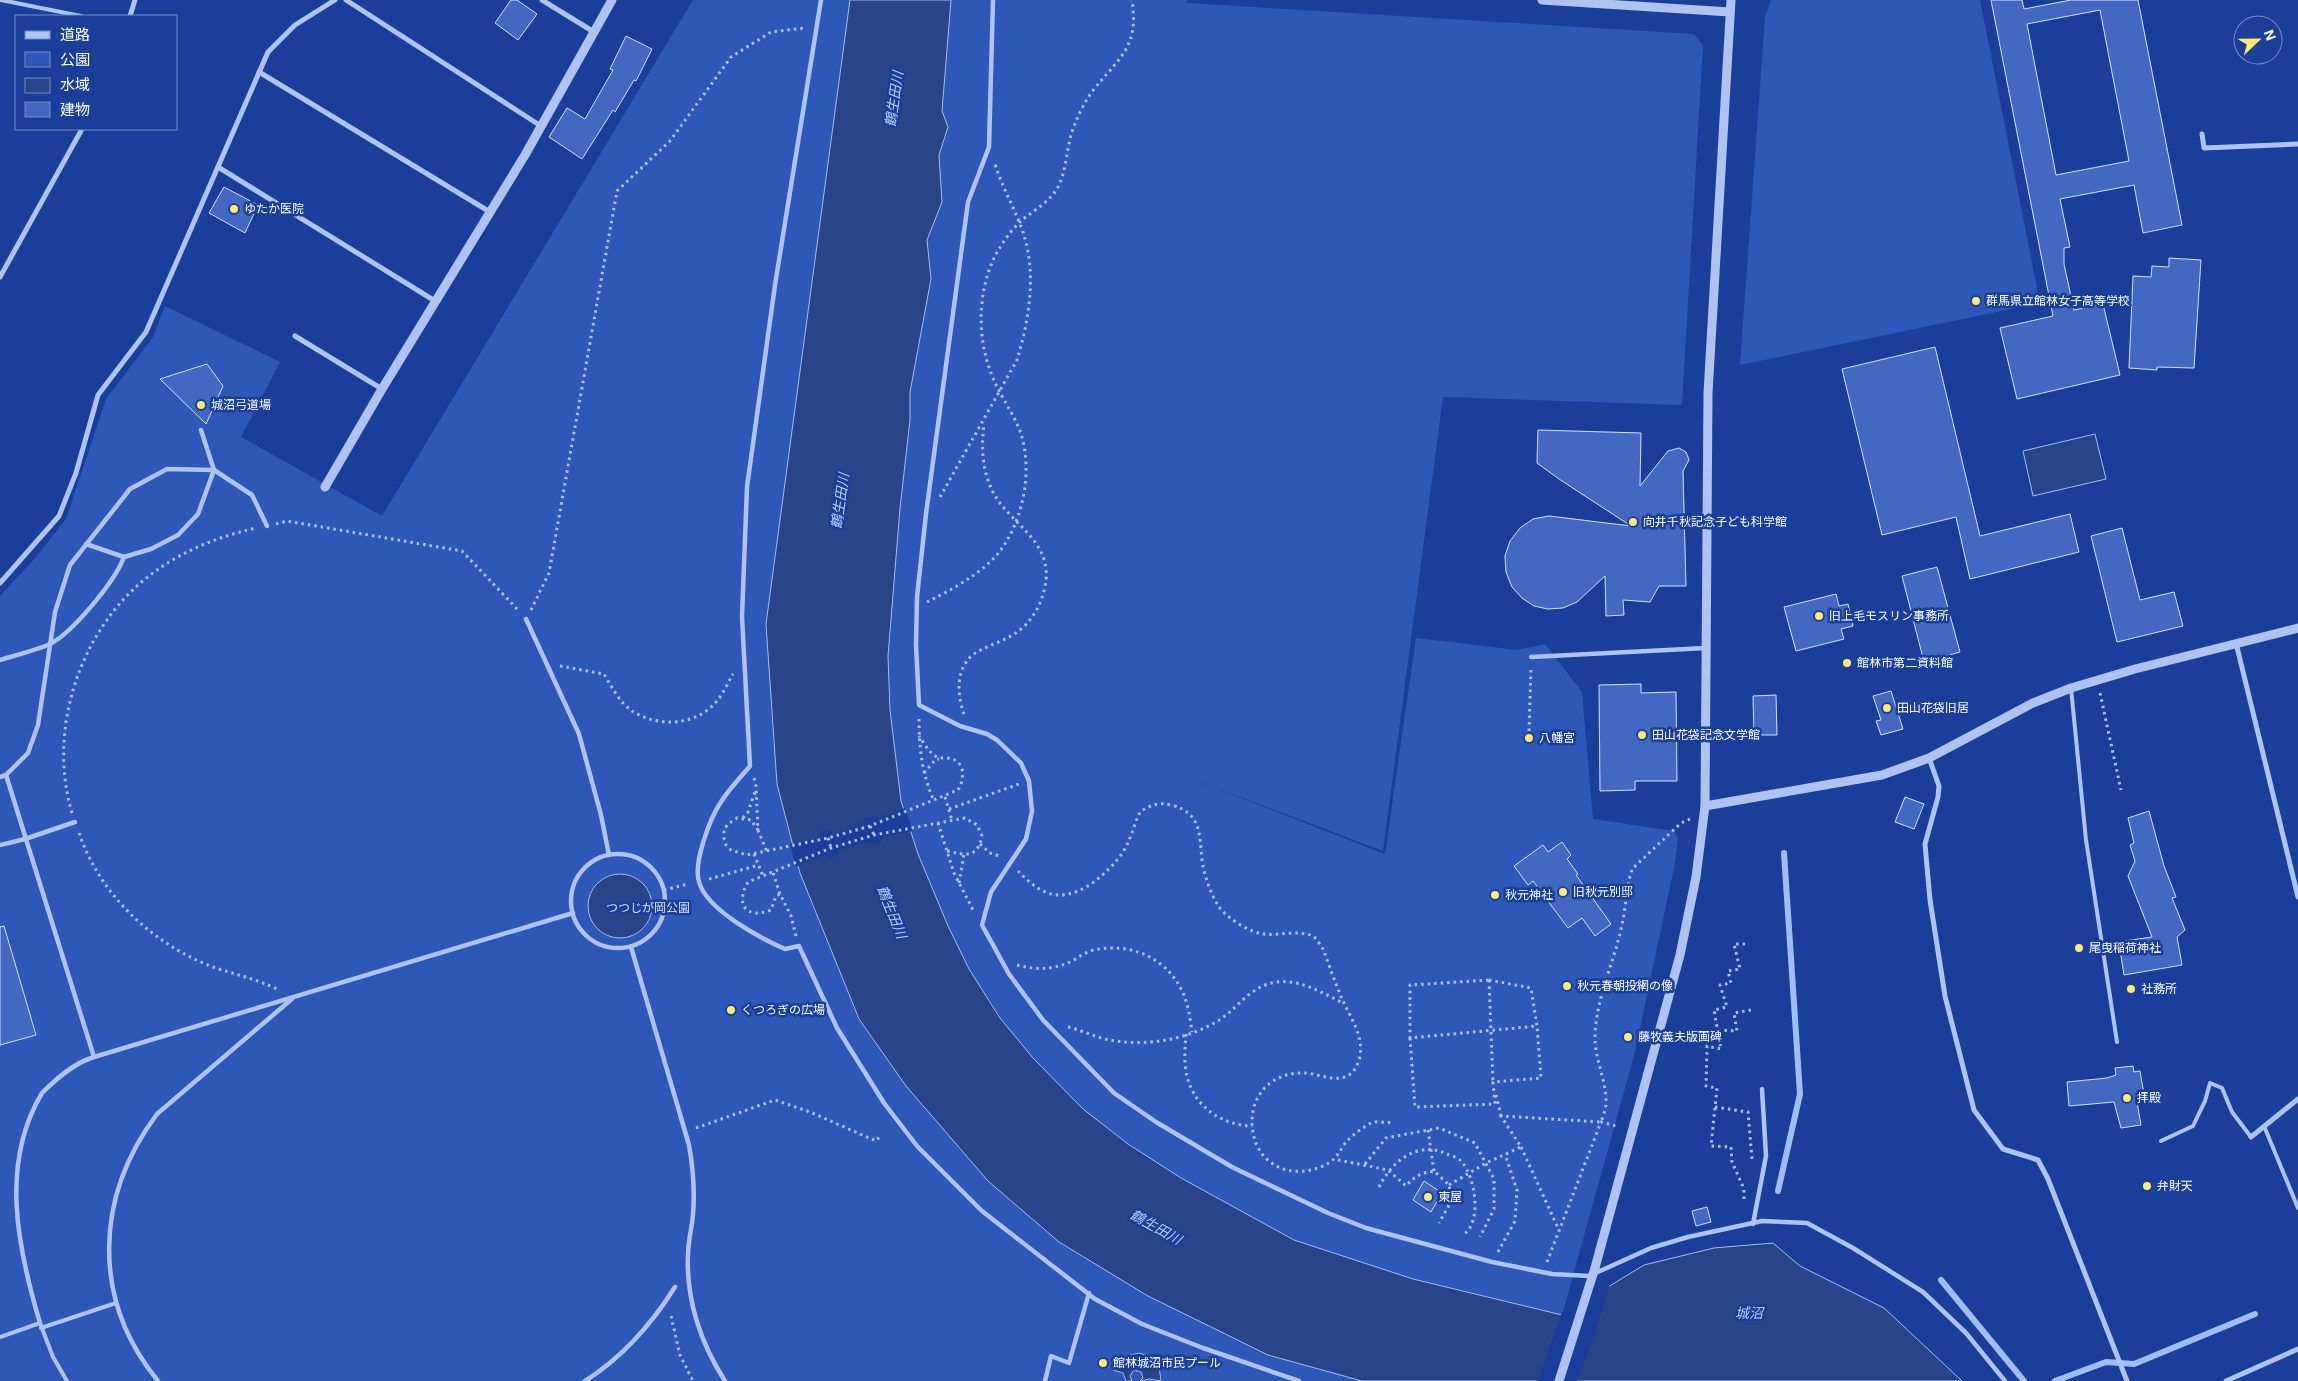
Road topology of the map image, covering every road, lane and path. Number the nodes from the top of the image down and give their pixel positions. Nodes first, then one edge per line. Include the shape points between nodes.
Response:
1 (1, 0) edge
2 (135, 0) edge
3 (336, 0) edge
4 (346, 0) edge
5 (542, 0) edge
6 (612, 0) edge
7 (821, 0) edge
8 (993, 0) edge
9 (1132, 0) edge
10 (1542, 0) edge
11 (1731, 0) edge
12 (1578, 1) edge
13 (1730, 12) junction
14 (76, 15) edge
15 (130, 15) edge
16 (817, 26) junction
17 (594, 32) junction
18 (259, 72) junction
19 (541, 126) junction
20 (81, 130) edge
21 (2202, 134) dead end
22 (2298, 144) edge
23 (989, 147) junction
24 (218, 167) junction
25 (490, 212) junction
26 (1019, 223) junction
27 (0, 277) edge
28 (435, 301) junction
29 (295, 336) dead end
30 (382, 388) junction
31 (1000, 391) junction
32 (984, 420) junction
33 (201, 430) dead end
34 (214, 470) junction
35 (324, 488) dead end
36 (926, 517) junction
37 (1015, 520) junction
38 (287, 521) dead end
39 (267, 526) dead end
40 (248, 530) dead end
41 (86, 544) junction
42 (124, 557) junction
43 (0, 583) edge
44 (917, 607) junction
45 (526, 619) junction
46 (2298, 628) edge
47 (2236, 643) junction
48 (50, 644) junction
49 (1708, 648) junction
50 (743, 655) junction
51 (1531, 657) joint
52 (0, 660) edge
53 (548, 664) junction
54 (2097, 680) junction
55 (2071, 688) junction
56 (919, 705) junction
57 (970, 730) junction
58 (1528, 731) dead end
59 (919, 736) junction
60 (1929, 758) junction
61 (939, 759) junction
62 (924, 773) junction
63 (6, 775) junction
64 (0, 777) edge
65 (1029, 781) junction
66 (2120, 790) dead end
67 (945, 797) junction
68 (934, 801) junction
69 (949, 809) junction
70 (1705, 810) junction
71 (743, 818) junction
72 (952, 820) junction
73 (76, 822) junction
74 (938, 823) junction
75 (870, 826) junction
76 (758, 830) junction
77 (874, 835) junction
78 (828, 838) junction
79 (25, 839) junction
80 (980, 844) junction
81 (0, 845) edge
82 (831, 848) junction
83 (948, 851) junction
84 (766, 852) junction
85 (1017, 853) junction
86 (754, 854) junction
87 (964, 854) junction
88 (609, 855) junction
89 (1010, 863) junction
90 (759, 865) junction
91 (773, 873) junction
92 (763, 876) junction
93 (698, 881) junction
94 (959, 885) junction
95 (664, 890) junction
96 (780, 894) junction
97 (2298, 897) edge
98 (573, 913) junction
99 (982, 925) junction
100 (1746, 944) dead end
101 (799, 946) junction
102 (631, 947) junction
103 (1002, 962) junction
104 (1489, 980) junction
105 (295, 997) junction
106 (1344, 1003) junction
107 (1751, 1010) dead end
108 (1043, 1020) junction
109 (1537, 1026) junction
110 (1489, 1030) junction
111 (1718, 1030) junction
112 (1192, 1032) junction
113 (1186, 1034) junction
114 (1410, 1038) junction
115 (2117, 1042) dead end
116 (94, 1057) junction
117 (1493, 1082) junction
118 (1762, 1089) dead end
119 (2298, 1099) edge
120 (1715, 1107) junction
121 (1501, 1116) junction
122 (1394, 1122) dead end
123 (1601, 1122) junction
124 (1252, 1126) junction
125 (1616, 1126) dead end
126 (2264, 1126) junction
127 (20, 1127) dead end
128 (1428, 1130) junction
129 (686, 1132) junction
130 (882, 1135) dead end
131 (2250, 1137) joint
132 (2161, 1141) dead end
133 (1521, 1147) junction
134 (1431, 1149) junction
135 (1504, 1154) junction
136 (1338, 1160) dead end
137 (1486, 1163) junction
138 (1365, 1164) junction
139 (1752, 1169) dead end
140 (1388, 1170) junction
141 (1434, 1171) junction
142 (1468, 1174) junction
143 (1449, 1185) junction
144 (1379, 1187) dead end
145 (1754, 1188) dead end
146 (1744, 1189) junction
147 (2298, 1208) edge
148 (1439, 1223) dead end
149 (1753, 1224) junction
150 (1743, 1225) junction
151 (1558, 1229) junction
152 (12, 1231) dead end
153 (1463, 1235) dead end
154 (1480, 1237) dead end
155 (1492, 1262) junction
156 (1543, 1272) junction
157 (675, 1287) joint
158 (1089, 1293) junction
159 (116, 1303) junction
160 (41, 1326) junction
161 (0, 1337) edge
162 (2298, 1349) edge
163 (67, 1381) edge
164 (158, 1381) edge
165 (585, 1381) edge
166 (693, 1381) edge
167 (725, 1381) edge
168 (1045, 1381) edge
169 (1299, 1381) edge
170 (1559, 1381) edge
171 (2005, 1381) edge
172 (2127, 1381) edge
173 (2226, 1381) edge

1 - 14 lane
2 - 15 street
3 - 18 street via 294,25 268,52
4 - 19 street
5 - 17 street
6 - 17 street
7 - 16 street
8 - 23 street
9 - 26 path via 1134,16 1128,48 1083,107 1073,129 1058,188
10 - 12 street
11 - 13 street
12 - 13 street
13 - 49 street via 1708,393
16 - 45 path via 770,32 732,58 670,141 617,191 549,572
16 - 50 street via 776,275 748,487
17 - 19 street
18 - 24 street
18 - 25 street
19 - 25 street
20 - 27 street
21 - 22 street via 2204,148
23 - 26 path
23 - 36 street via 968,202
24 - 28 street
24 - 43 street via 146,332 98,395 76,473 59,516
25 - 28 street
26 - 31 path via 1030,257 1029,308 1017,360
26 - 31 path via 994,257 982,311 982,342
28 - 30 street
29 - 30 street
30 - 35 street
31 - 32 path
31 - 37 path via 1020,431 1025,452 1027,475
32 - 36 path via 949,486
32 - 37 path via 982,449 986,476 1001,504
33 - 34 street
34 - 39 street via 252,495
34 - 41 street via 167,470 130,489
34 - 42 street via 198,514 178,535 151,549
36 - 44 street
37 - 44 path via 996,555 980,570
37 - 57 path via 1033,538 1041,554 1045,569 1043,597 1031,620 1021,630 972,655 961,674 959,691
38 - 45 path via 462,551
40 - 73 path via 204,544 148,576 121,602 99,632 82,664 70,700 65,736 65,774
41 - 42 street
41 - 48 street via 70,565 55,612
42 - 48 street via 118,571 84,615
44 - 56 street
45 - 53 street
46 - 47 street
47 - 54 street
47 - 97 street
48 - 52 street
48 - 63 street via 38,725 28,753
49 - 51 street
49 - 70 street
50 - 53 path via 718,700 705,712 678,723 659,721 631,711 604,674
50 - 93 street via 750,766 720,802 711,820 699,857
51 - 58 path
53 - 88 street via 579,734
54 - 55 street
54 - 66 path
55 - 60 street
55 - 115 lane via 2086,840
56 - 57 street
56 - 59 path
57 - 65 street via 998,740 1020,763
59 - 61 path
59 - 62 path
60 - 70 street via 1882,775
60 - 172 street via 1939,786 1925,844 1930,900 1945,996 1974,1110 2003,1150 2038,1160
61 - 62 path
61 - 67 path via 952,759 962,769 958,790
62 - 68 path
63 - 64 street
63 - 79 street
65 - 69 path
65 - 85 street via 1032,819 1026,839
67 - 68 path
67 - 69 path
68 - 75 path
69 - 72 path
70 - 123 path via 1682,822 1632,869 1624,918 1596,1024 1595,1038 1606,1104
70 - 170 street, bridge via 1696,877 1680,955 1594,1268
71 - 76 path via 751,820
71 - 76 path via 756,786
71 - 86 path via 737,818 724,830 726,845 747,855
72 - 74 path
72 - 80 path via 965,818 977,825 982,836
73 - 79 street
73 - 105 path via 83,845 101,878 124,907 151,932 182,953 216,968 252,977
74 - 77 path
74 - 83 path
75 - 77 path
75 - 78 path
76 - 84 path
77 - 82 path
78 - 82 path
78 - 84 path
79 - 81 street
79 - 116 street
80 - 85 path via 994,855
80 - 87 path via 972,853
82 - 91 path
83 - 87 path
83 - 94 path
84 - 86 path
85 - 89 street
86 - 90 path
87 - 94 path
88 - 95 street via 627,855 643,861 656,873
88 - 98 street via 594,861 581,873 573,888
89 - 99 street via 991,892
89 - 106 path via 1045,892 1068,894 1094,882 1114,864 1130,840 1140,812 1155,804 1184,808 1200,834 1202,862 1218,906 1226,915 1262,934 1307,934 1315,938 1323,949
90 - 92 path
90 - 93 path
91 - 92 path
91 - 96 path
92 - 96 path via 748,882 744,890 742,899 748,911 761,914 771,910 776,896
93 - 95 path
93 - 101 street via 706,896 746,929 785,949
94 - 99 path
95 - 102 street via 664,913 657,928 646,940
96 - 101 path
98 - 102 street via 580,929 599,944
98 - 105 street
99 - 103 street
100 - 111 path via 1734,944 1740,970 1728,971 1730,983 1720,985 1727,1007 1714,1010
101 - 158 street via 837,1028 884,1104 917,1146 982,1212
102 - 129 street
103 - 108 street
103 - 112 path via 1042,969 1063,964 1092,950 1132,949 1171,974 1186,1000
104 - 109 path via 1531,988
104 - 110 path
104 - 114 path via 1410,984
105 - 116 street
105 - 159 street via 157,1114 142,1134 127,1163 113,1203 108,1253
106 - 112 path via 1305,984 1291,981 1276,983 1255,990 1216,1022
106 - 124 path via 1358,1033 1361,1050 1355,1069 1339,1078 1306,1073 1272,1082 1253,1104
107 - 111 path via 1734,1013 1737,1031
108 - 113 path via 1115,1041 1150,1042
108 - 155 street via 1114,1093 1232,1167 1366,1228
109 - 110 path
109 - 117 path via 1541,1078
110 - 114 path
110 - 117 path
111 - 120 path via 1722,1050 1707,1046 1706,1086 1716,1088
112 - 113 path
113 - 124 path via 1186,1074 1197,1098 1206,1109 1226,1122
114 - 117 path via 1415,1107 1495,1104
116 - 127 street via 84,1060 51,1084 37,1098
117 - 121 path
118 - 149 street via 1766,1156
119 - 126 street
120 - 139 path via 1748,1112
120 - 146 path via 1712,1146 1731,1147 1732,1162
121 - 123 path
121 - 133 path
122 - 124 path via 1373,1122 1347,1142 1331,1161 1296,1172 1284,1170 1266,1158 1259,1149
123 - 125 path
123 - 151 path
126 - 131 street
126 - 147 lane
128 - 134 path
128 - 137 path via 1439,1128 1475,1143
128 - 138 path via 1386,1138
129 - 130 path via 775,1100 876,1141
129 - 167 street via 693,1166 693,1212 688,1253 690,1293 700,1332
131 - 132 lane via 2232,1112 2222,1088 2210,1083 2206,1100 2193,1126
133 - 135 path
133 - 151 path
134 - 140 path via 1409,1153
134 - 141 path
134 - 142 path via 1436,1148 1461,1160
135 - 137 path
135 - 155 path via 1517,1190 1515,1221
136 - 138 path
137 - 142 path
137 - 154 path via 1494,1179 1494,1209
138 - 140 path
140 - 141 path via 1406,1186 1414,1176
140 - 144 path
141 - 143 path
142 - 143 path
142 - 153 path via 1473,1184 1476,1210 1467,1233
143 - 148 path via 1452,1200
145 - 146 path
146 - 150 path
149 - 150 street
149 - 171 street via 1807,1223 1853,1248 1922,1292 1966,1333
150 - 156 street via 1651,1248 1589,1276
151 - 156 path
152 - 160 street
155 - 156 street
157 - 165 street via 634,1341
157 - 166 path via 671,1318 680,1355
158 - 168 street via 1069,1363 1051,1356
158 - 169 street via 1142,1324
159 - 160 lane
159 - 164 street via 124,1327
160 - 161 lane
160 - 163 lane
162 - 173 street

